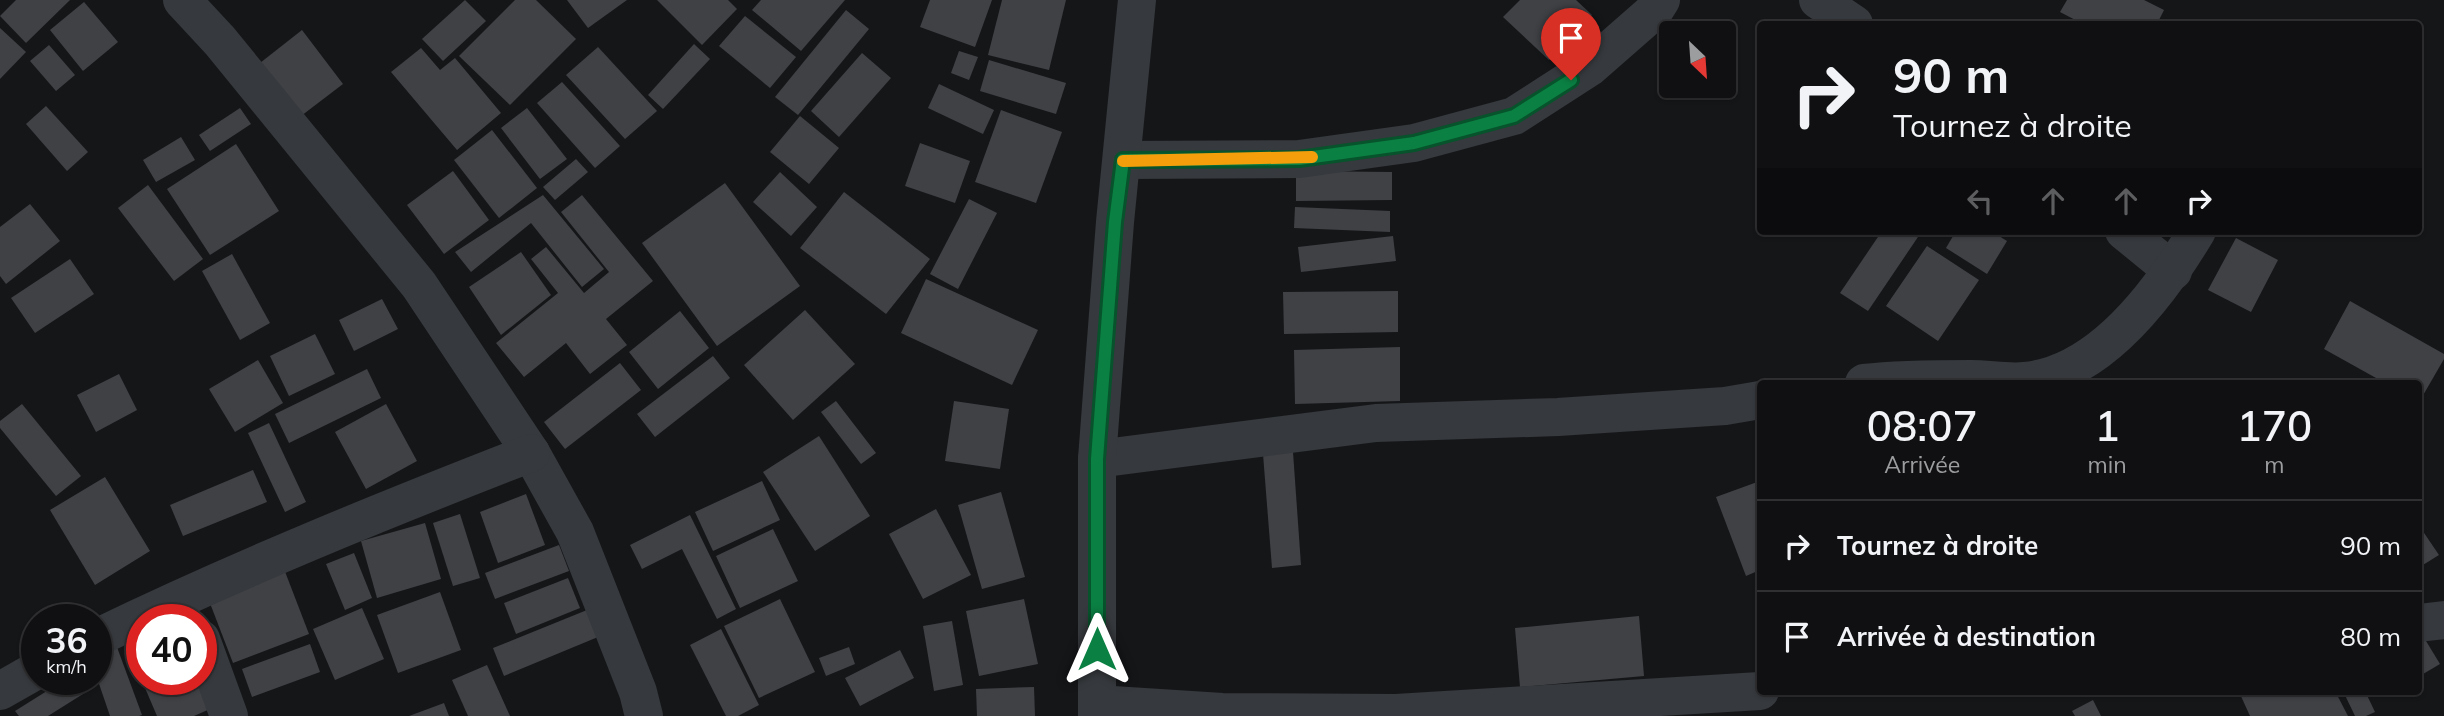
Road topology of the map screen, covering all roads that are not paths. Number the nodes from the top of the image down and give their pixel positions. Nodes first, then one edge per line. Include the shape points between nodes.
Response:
1 (182, 0) edge
2 (1137, 0) edge
3 (1661, 0) edge
4 (1818, 0) edge
5 (1850, 21) edge
6 (1123, 160) junction
7 (2129, 235) edge
8 (2195, 235) edge
9 (2173, 271) junction
10 (1944, 380) edge
11 (1998, 380) edge
12 (2030, 380) edge
13 (1757, 401) edge
14 (531, 453) junction
15 (1097, 459) junction
16 (196, 604) edge
17 (2444, 620) edge
18 (2422, 623) edge
19 (21, 679) edge
20 (217, 683) edge
21 (0, 691) edge
22 (1757, 691) edge
23 (1097, 710) edge
24 (229, 716) edge
25 (644, 716) edge

1 - 14 street via 419,285
2 - 6 street
3 - 6 street via 1590,67 1514,116 1414,143 1299,159
4 - 5 street
6 - 15 street
7 - 9 street
8 - 9 street
9 - 12 street via 2114,339 2065,370
10 - 11 street
13 - 15 street via 1558,417 1376,423
14 - 16 street via 362,519
14 - 25 street via 575,532
15 - 23 street
17 - 18 street
19 - 21 street
20 - 24 street
22 - 23 street via 1396,713

